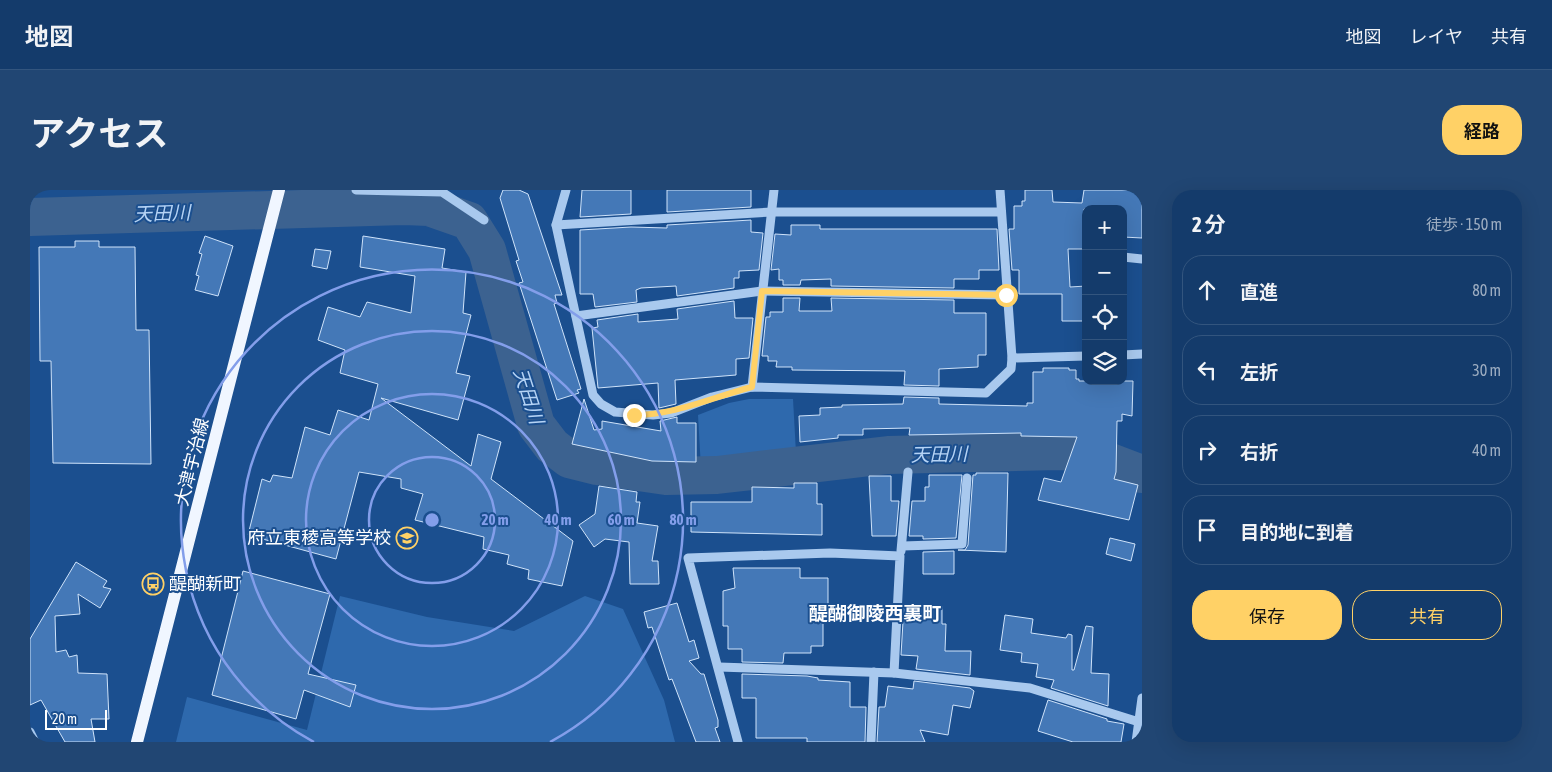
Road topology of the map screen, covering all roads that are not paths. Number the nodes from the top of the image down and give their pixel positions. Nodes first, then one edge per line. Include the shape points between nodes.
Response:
1 (279, 190) edge
2 (356, 190) edge
3 (566, 190) edge
4 (774, 190) edge
5 (1000, 190) edge
6 (442, 191) edge
7 (772, 212) junction
8 (1001, 212) junction
9 (484, 220) dead end
10 (556, 225) junction
11 (1127, 258) edge
12 (1142, 259) edge
13 (762, 291) junction
14 (1006, 295) junction
15 (576, 316) junction
16 (1142, 354) edge
17 (1127, 355) edge
18 (1082, 356) edge
19 (1012, 358) junction
20 (752, 387) junction
21 (908, 472) dead end
22 (967, 478) dead end
23 (903, 546) junction
24 (900, 556) junction
25 (719, 667) junction
26 (874, 672) junction
27 (894, 672) junction
28 (1142, 698) edge
29 (1139, 722) junction
30 (30, 732) edge
31 (35, 742) edge
32 (137, 742) edge
33 (738, 742) edge
34 (871, 742) edge
35 (1136, 742) edge

1 - 32 main road, 大津宇治線
2 - 6 street
3 - 10 street
4 - 7 street
5 - 8 street
6 - 9 street
7 - 8 street
7 - 10 street
7 - 13 street
8 - 14 street
10 - 15 street
11 - 12 street
13 - 14 street
13 - 15 street
13 - 20 street
14 - 19 street
15 - 20 street via 593,395 600,404 615,412 634,415 670,412
16 - 17 street
18 - 19 street
19 - 20 street via 1011,369 986,393
21 - 23 street
22 - 23 street via 962,544
23 - 24 street
24 - 25 street via 830,553 688,558
24 - 27 street
25 - 26 street
25 - 33 street
26 - 27 street
26 - 34 street
27 - 29 street via 1030,688
28 - 29 street
29 - 35 street
30 - 31 street

